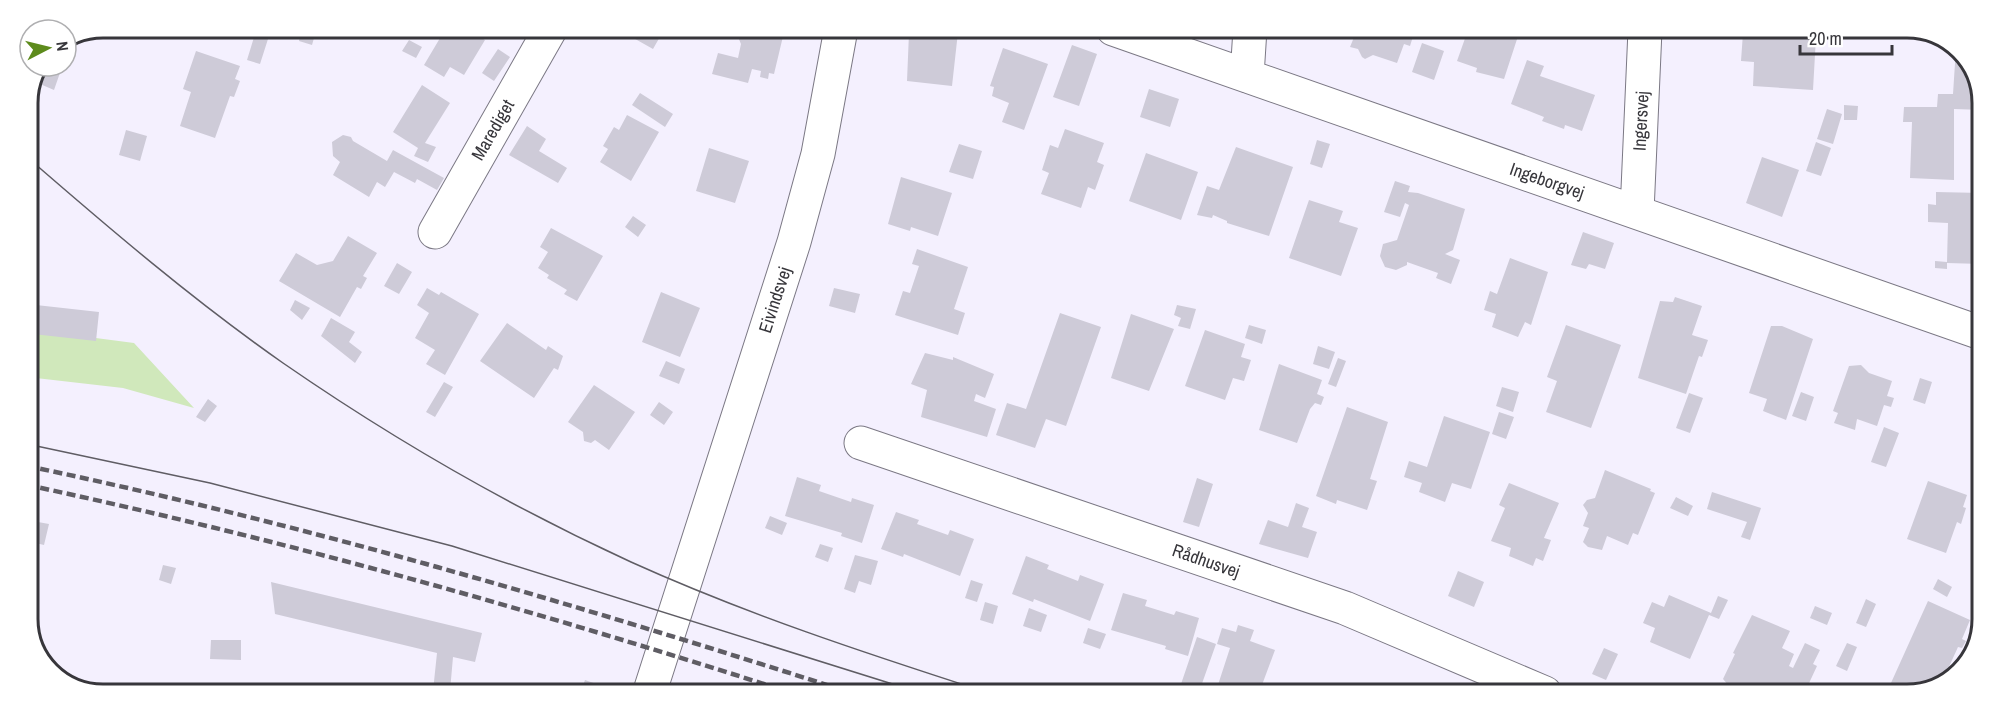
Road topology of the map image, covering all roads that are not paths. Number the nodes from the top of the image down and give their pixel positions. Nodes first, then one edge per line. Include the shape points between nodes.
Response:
1 (546, 37) edge
2 (839, 37) edge
3 (1136, 37) edge
4 (1249, 37) edge
5 (1645, 37) edge
6 (1247, 76) junction
7 (1637, 212) junction
8 (435, 232) dead end
9 (1972, 330) edge
10 (861, 443) dead end
11 (652, 684) edge
12 (1524, 684) edge

1 - 8 street, Marediget
2 - 11 street, Eivindsvej via 818,154 794,242
3 - 6 street, Ingeborgvej
4 - 6 street
5 - 7 street, Ingersvej
6 - 7 street, Ingeborgvej
7 - 9 street, Ingeborgvej
10 - 12 street, Rådhusvej via 1345,608

